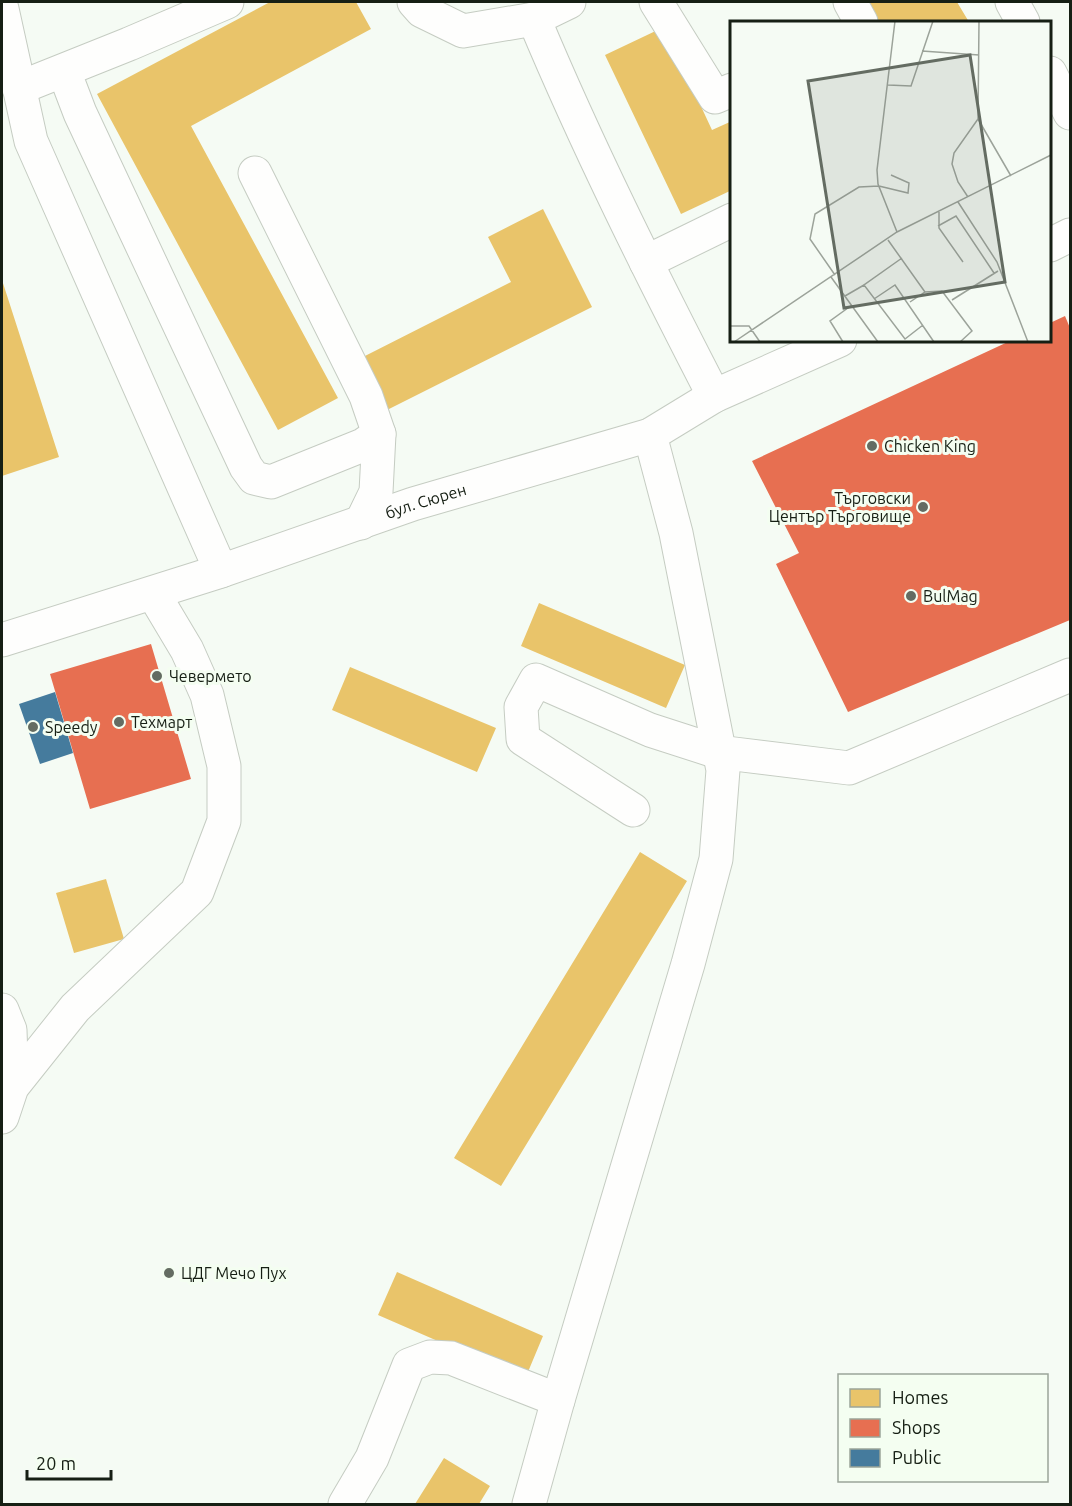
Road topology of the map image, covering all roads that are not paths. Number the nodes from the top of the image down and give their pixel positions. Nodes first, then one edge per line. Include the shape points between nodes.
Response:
1 (227, 2) edge
2 (414, 2) edge
3 (569, 2) edge
4 (656, 2) edge
5 (850, 2) edge
6 (2, 9) edge
7 (534, 19) junction
8 (860, 21) edge
9 (63, 71) junction
10 (1051, 75) edge
11 (19, 88) junction
12 (730, 91) edge
13 (1071, 113) edge
14 (255, 173) dead end
15 (730, 221) edge
16 (1071, 235) edge
17 (1051, 245) edge
18 (646, 262) junction
19 (836, 342) edge
20 (714, 396) junction
21 (379, 434) junction
22 (650, 435) junction
23 (361, 523) junction
24 (222, 571) junction
25 (153, 593) junction
26 (2, 640) edge
27 (1071, 675) edge
28 (718, 752) junction
29 (633, 810) dead end
30 (75, 1008) junction
31 (4, 1025) edge
32 (7, 1102) edge
33 (558, 1400) junction
34 (345, 1504) edge
35 (529, 1504) edge

1 - 9 street
2 - 7 street via 422,11 463,31
3 - 7 street
4 - 12 street via 715,97
5 - 8 street
6 - 11 street
7 - 18 street via 567,99
9 - 11 street
9 - 21 street via 230,435 254,478 271,482 363,445
10 - 13 street
11 - 24 street via 32,141
14 - 21 street via 366,396
15 - 18 street
16 - 17 street
18 - 20 street
19 - 20 street, бул. Сюрен
20 - 22 street, бул. Сюрен
21 - 23 street via 376,492
22 - 23 street, бул. Сюрен via 413,504
22 - 28 street via 676,533
23 - 24 street, бул. Сюрен
24 - 25 street, бул. Сюрен
25 - 26 street, бул. Сюрен
25 - 30 street via 188,650 207,695 224,766 224,821 197,892
27 - 28 street via 849,768
28 - 29 street via 650,730 536,680 521,707 523,740
28 - 33 street via 723,770 716,859
30 - 31 street
30 - 32 street
31 - 32 street
33 - 34 street via 451,1358 430,1357 409,1365 372,1458
33 - 35 street

